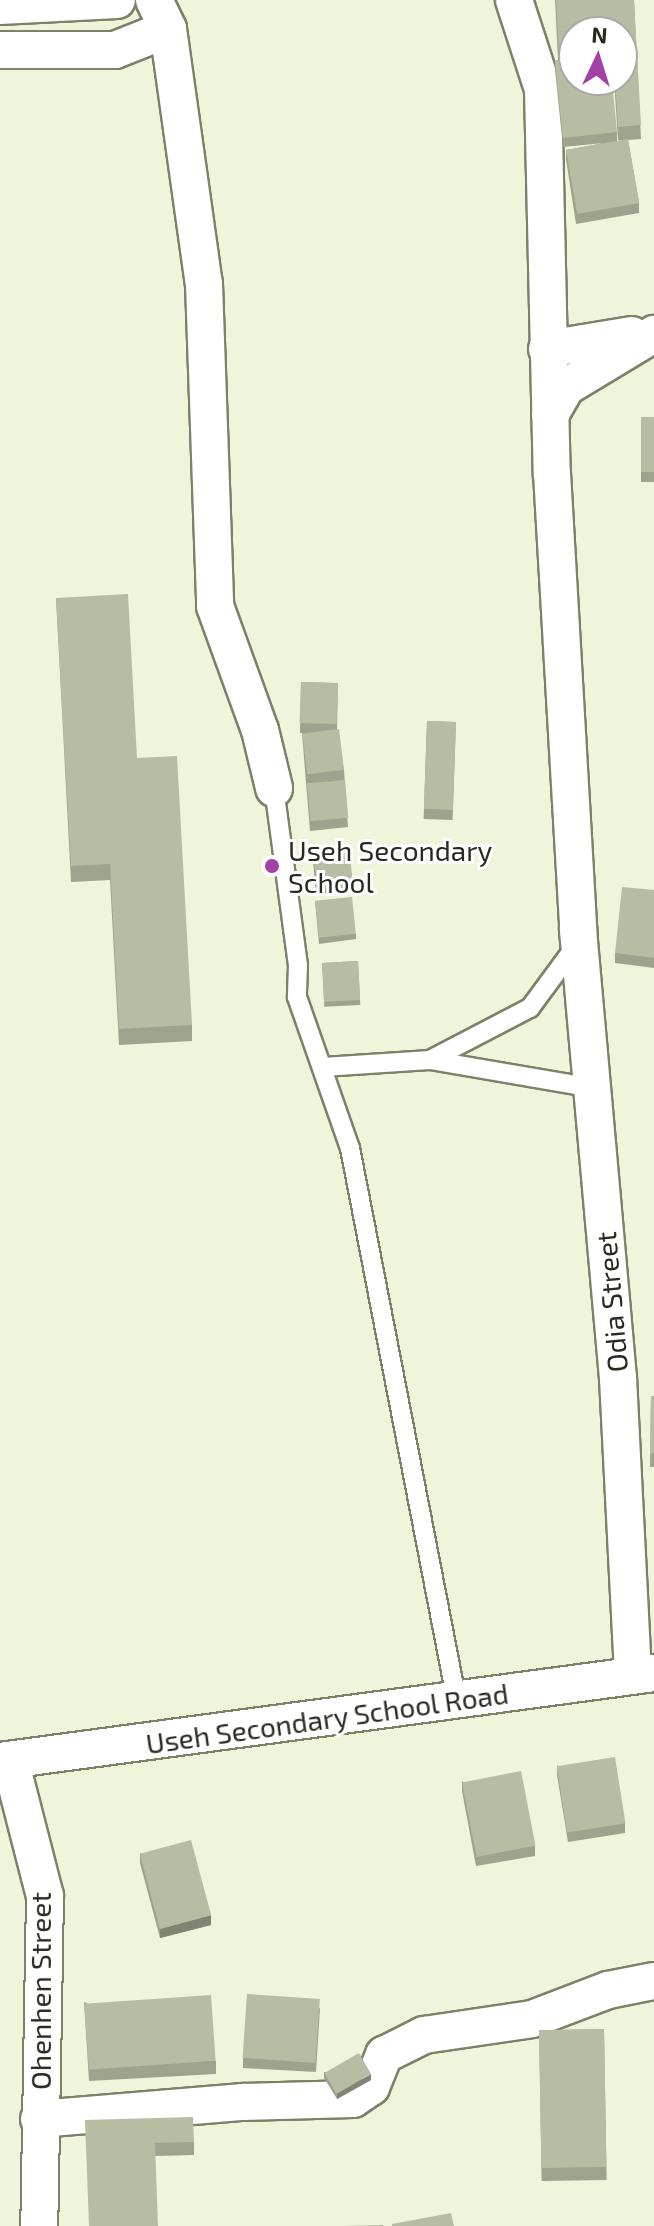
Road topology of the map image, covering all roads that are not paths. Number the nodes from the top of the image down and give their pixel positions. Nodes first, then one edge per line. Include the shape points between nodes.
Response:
1 (117, 0) edge
2 (514, 0) edge
3 (0, 6) edge
4 (161, 14) edge
5 (0, 50) edge
6 (654, 333) edge
7 (547, 349) junction
8 (550, 415) junction
9 (274, 788) joint
10 (579, 935) junction
11 (430, 1060) junction
12 (323, 1067) junction
13 (593, 1088) junction
14 (644, 1674) edge
15 (457, 1702) junction
16 (5, 1760) edge
17 (654, 1981) edge
18 (39, 2119) junction
19 (39, 2226) edge

1 - 3 street
2 - 7 street, Odia Street via 543,89
4 - 5 street via 115,50
4 - 9 street via 204,284 215,606 260,730
6 - 7 street
6 - 8 street via 566,387
7 - 8 street, Odia Street
8 - 10 street, Odia Street
9 - 12 lane via 298,965 297,997
10 - 11 lane via 530,1008
10 - 13 street, Odia Street
11 - 12 lane
11 - 13 lane
12 - 15 lane via 350,1148 368,1231
13 - 14 street, Odia Street
14 - 15 street, Useh Secondary School Road
15 - 16 street, Useh Secondary School Road
16 - 18 street, Ohenhen Street via 45,1896
17 - 18 street via 608,1990 532,2019 424,2035 384,2055 371,2087 353,2099
18 - 19 street, Ohenhen Street

